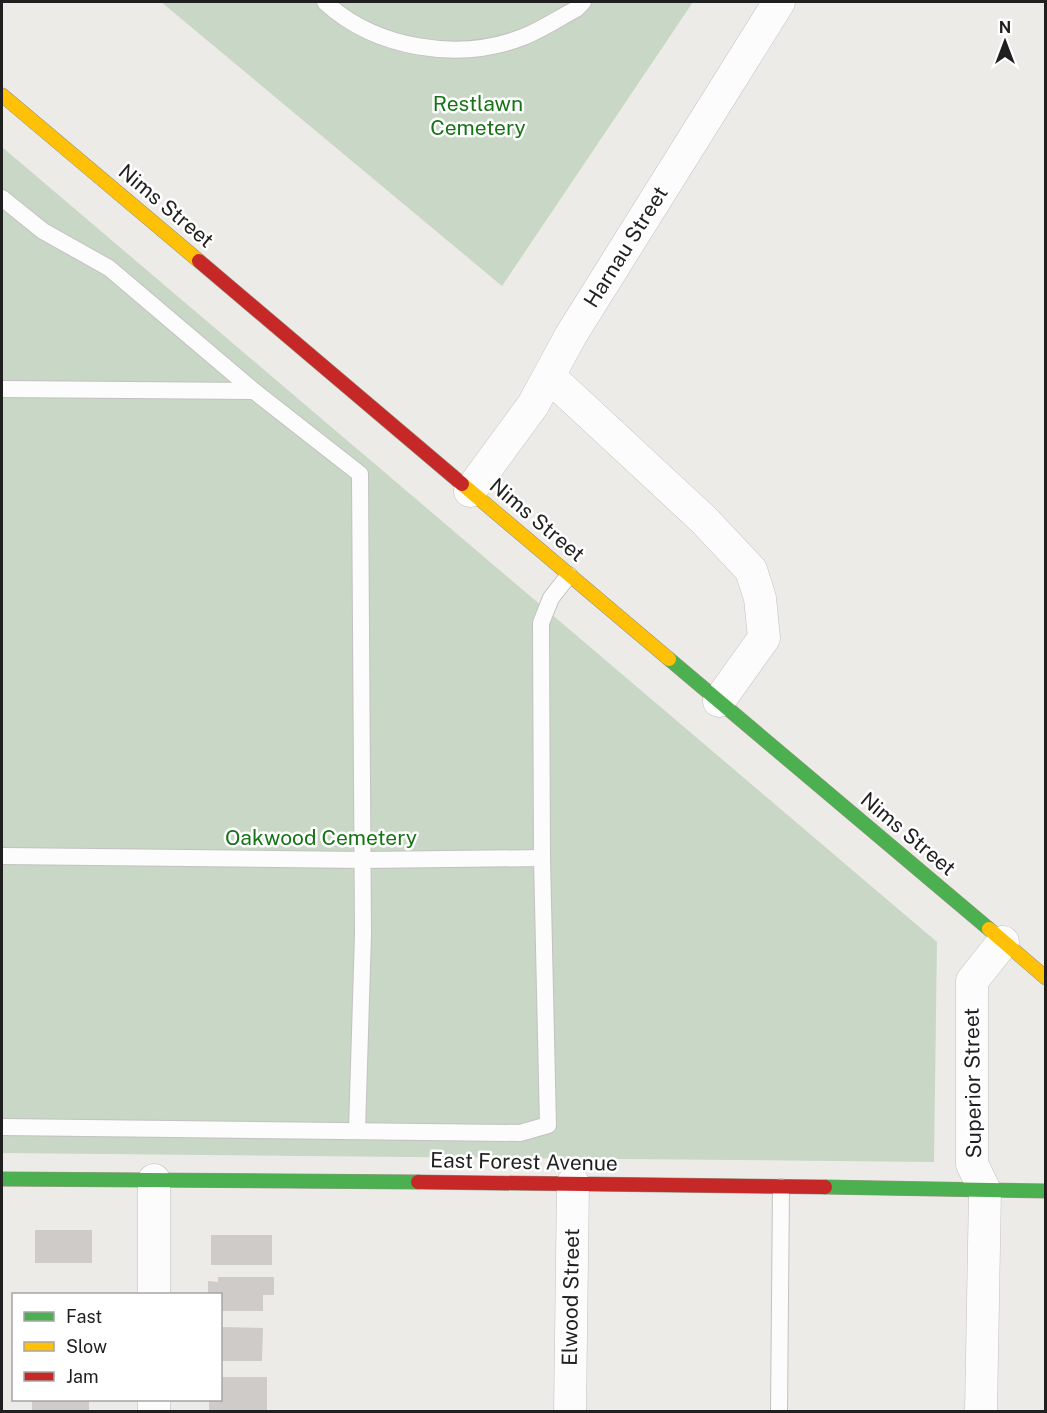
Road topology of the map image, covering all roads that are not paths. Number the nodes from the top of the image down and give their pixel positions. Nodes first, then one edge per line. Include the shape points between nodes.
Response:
1 (326, 2) edge
2 (583, 2) edge
3 (779, 2) edge
4 (2, 95) edge
5 (2, 198) edge
6 (550, 377) junction
7 (2, 389) edge
8 (254, 391) junction
9 (470, 491) junction
10 (569, 575) junction
11 (718, 701) junction
12 (2, 856) edge
13 (542, 858) junction
14 (363, 860) junction
15 (1003, 942) junction
16 (1046, 978) edge
17 (2, 1127) edge
18 (357, 1131) junction
19 (2, 1179) edge
20 (154, 1180) junction
21 (573, 1183) junction
22 (781, 1187) junction
23 (985, 1191) junction
24 (1046, 1191) edge
25 (154, 1293) edge
26 (570, 1412) edge
27 (779, 1412) edge
28 (981, 1412) edge

1 - 2 lane via 375,35 423,47 470,50 523,37
3 - 6 street, Harnau Street via 571,336
4 - 9 street, Nims Street
5 - 8 lane via 43,231 109,268
6 - 9 street, Harnau Street
6 - 11 street via 704,520 751,570 760,598 764,638
7 - 8 lane
8 - 14 lane via 360,474
9 - 10 street, Nims Street
10 - 11 street, Nims Street
10 - 13 lane via 551,598 541,623
11 - 15 street, Nims Street
12 - 14 lane
13 - 14 lane
13 - 18 lane via 548,1125 520,1133
14 - 18 lane
15 - 16 street, Nims Street
15 - 23 street, Superior Street via 972,981 972,1164
17 - 18 lane
19 - 20 street, East Forest Avenue
20 - 21 street, East Forest Avenue
20 - 25 street
21 - 22 street, East Forest Avenue
21 - 26 street, Elwood Street
22 - 23 street, East Forest Avenue
22 - 27 lane
23 - 24 street, East Forest Avenue
23 - 28 street, Superior Street

